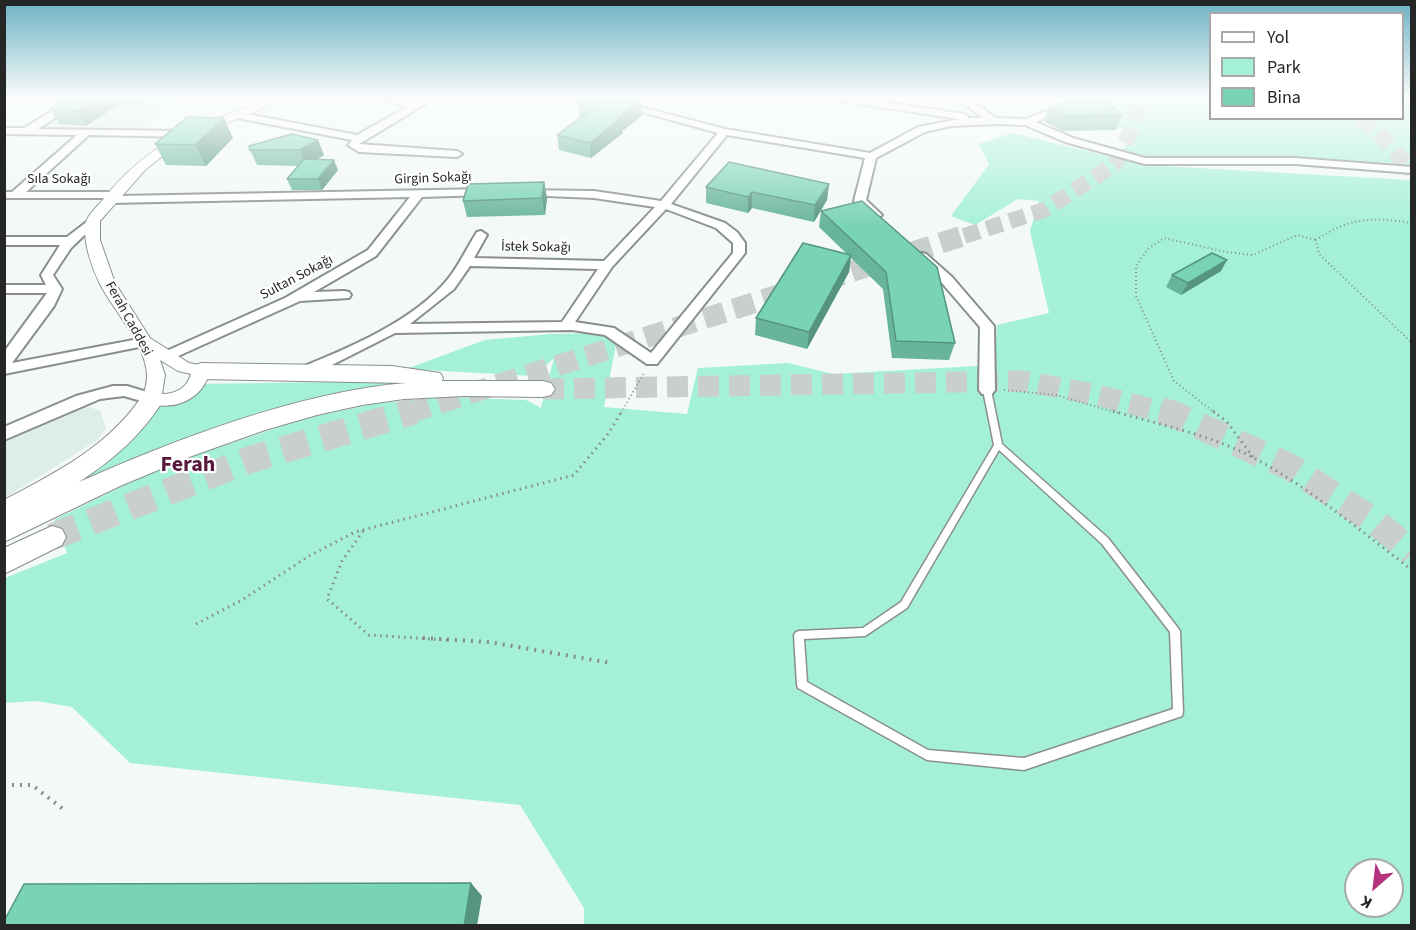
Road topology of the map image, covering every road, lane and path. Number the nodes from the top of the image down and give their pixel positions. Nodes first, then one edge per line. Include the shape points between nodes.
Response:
1 (77, 140) edge
2 (179, 140) edge
3 (357, 140) edge
4 (717, 140) edge
5 (775, 140) edge
6 (898, 140) edge
7 (1070, 140) edge
8 (457, 154) dead end
9 (871, 156) junction
10 (1412, 170) edge
11 (10, 195) edge
12 (418, 195) junction
13 (111, 197) junction
14 (665, 203) junction
15 (93, 221) junction
16 (1412, 223) edge
17 (886, 225) edge
18 (481, 235) dead end
19 (1316, 240) junction
20 (4, 241) edge
21 (68, 241) junction
22 (912, 248) edge
23 (464, 262) junction
24 (607, 265) junction
25 (4, 289) edge
26 (55, 289) junction
27 (344, 295) dead end
28 (297, 297) junction
29 (566, 326) junction
30 (391, 329) junction
31 (144, 342) junction
32 (1410, 342) edge
33 (12, 344) edge
34 (167, 356) junction
35 (652, 361) junction
36 (4, 363) edge
37 (4, 369) edge
38 (201, 371) junction
39 (302, 372) junction
40 (987, 390) junction
41 (152, 399) junction
42 (4, 434) edge
43 (998, 445) junction
44 (1254, 458) junction
45 (4, 513) edge
46 (364, 530) junction
47 (4, 531) edge
48 (52, 537) tunnel mouth
49 (4, 561) edge
50 (1412, 570) edge
51 (196, 624) dead end
52 (611, 663) dead end
53 (4, 785) edge
54 (63, 809) dead end

1 - 11 street
2 - 13 street via 141,167
3 - 8 street via 353,145 359,149
4 - 14 street
5 - 9 street
6 - 9 street
7 - 10 street via 1145,161 1295,161
9 - 17 street via 860,201
11 - 13 street, Sıla Sokağı
12 - 13 street, Girgin Sokağı
12 - 14 street, Girgin Sokağı via 503,192 631,197
12 - 28 street, Sultan Sokağı via 372,253
13 - 15 street
14 - 24 street
14 - 35 street, Girgin Sokağı via 723,227 733,234 741,248
15 - 21 street
15 - 31 street, Ferah Caddesi via 93,240 107,283
16 - 19 path via 1354,219
18 - 23 street
19 - 32 path via 1319,254
19 - 44 path via 1297,235 1252,255 1164,238 1148,249 1136,266 1136,296 1174,381 1227,422
20 - 21 street
21 - 26 street via 47,274
22 - 40 street via 947,280 987,326
23 - 24 street, İstek Sokağı
23 - 30 street via 450,285
24 - 29 street
25 - 26 street
26 - 33 street via 47,306
27 - 28 street
28 - 34 street, Sultan Sokağı
29 - 30 street
29 - 35 street via 609,331
30 - 39 street via 340,358
31 - 34 street
31 - 37 street
31 - 41 street, Ferah Caddesi via 156,375
33 - 36 street
34 - 38 street via 184,367
35 - 46 path via 608,434 574,475
38 - 39 main road
38 - 41 street via 199,383 186,395 175,400
39 - 47 main road via 416,376 543,389 446,388 382,393 305,410 206,439 141,464
40 - 43 lane
40 - 44 path via 1056,395 1194,434
41 - 42 street via 123,390 101,395 59,408
41 - 45 main road via 144,415 116,441 74,472
43 - 43 lane via 1105,541 1175,631 1178,712 1024,764 927,755 802,685 799,635 865,632 904,605
44 - 50 path via 1310,492
46 - 51 path via 309,556 242,600
46 - 52 path via 342,561 327,599 369,635 489,642
48 - 49 main road
53 - 54 path via 32,785

